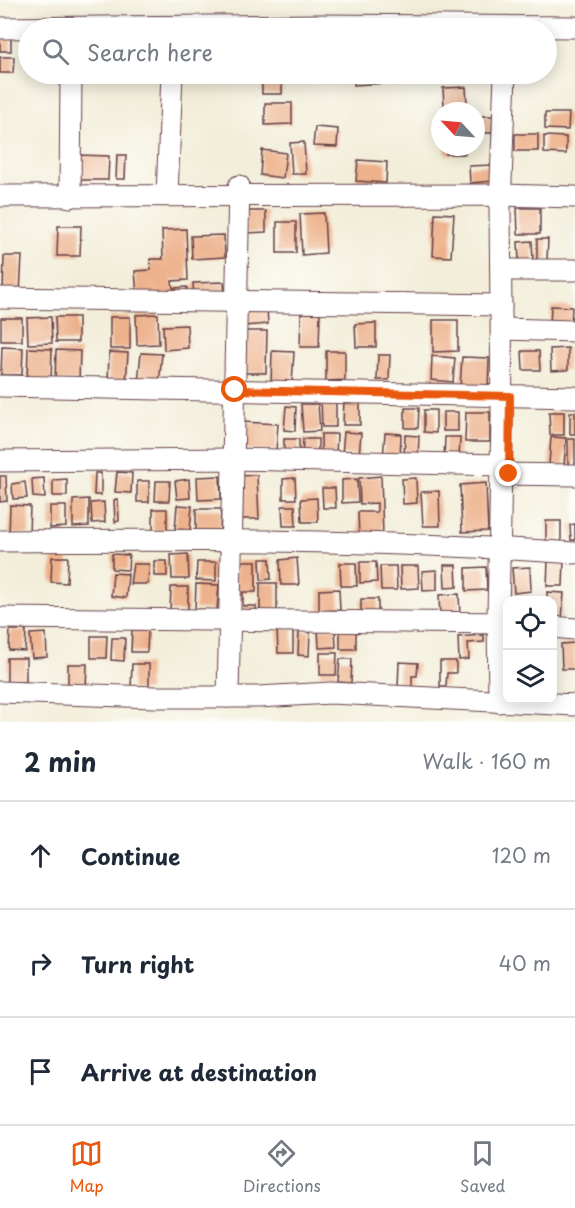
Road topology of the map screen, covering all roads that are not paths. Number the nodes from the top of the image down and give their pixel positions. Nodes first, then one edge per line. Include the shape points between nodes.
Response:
1 (557, 27) edge
2 (575, 27) edge
3 (0, 28) edge
4 (18, 28) edge
5 (71, 84) edge
6 (171, 84) edge
7 (505, 84) edge
8 (0, 186) edge
9 (575, 187) edge
10 (71, 191) junction
11 (167, 191) junction
12 (240, 191) junction
13 (506, 191) junction
14 (0, 196) edge
15 (575, 197) edge
16 (506, 270) junction
17 (575, 270) edge
18 (0, 298) edge
19 (237, 302) junction
20 (501, 305) junction
21 (505, 329) junction
22 (575, 331) edge
23 (0, 386) edge
24 (235, 390) junction
25 (506, 396) junction
26 (575, 397) edge
27 (233, 459) junction
28 (0, 461) edge
29 (504, 471) junction
30 (575, 475) edge
31 (0, 541) edge
32 (231, 541) junction
33 (503, 548) junction
34 (575, 553) edge
35 (503, 596) edge
36 (0, 618) edge
37 (229, 620) junction
38 (503, 623) edge
39 (557, 627) edge
40 (575, 629) edge
41 (0, 692) edge
42 (228, 697) junction
43 (503, 700) edge
44 (557, 704) edge
45 (575, 705) edge

1 - 2 street
3 - 4 street
5 - 10 street
6 - 11 street
7 - 13 street
8 - 10 street
9 - 13 street
10 - 11 street
10 - 14 street
11 - 12 street
12 - 13 street
12 - 19 street
13 - 15 street
13 - 16 street
16 - 17 street
16 - 20 street
16 - 21 street
18 - 19 street
19 - 20 street
19 - 24 street
20 - 21 street
21 - 22 street
21 - 25 street
23 - 24 street
24 - 25 street
24 - 27 street
25 - 26 street
25 - 29 street
27 - 28 street
27 - 29 street
27 - 32 street
29 - 30 street
29 - 33 street
31 - 32 street
32 - 33 street
32 - 37 street
33 - 34 street
33 - 35 street
36 - 37 street
37 - 38 street
37 - 42 street
39 - 40 street
41 - 42 street
42 - 43 street via 331,693
44 - 45 street

